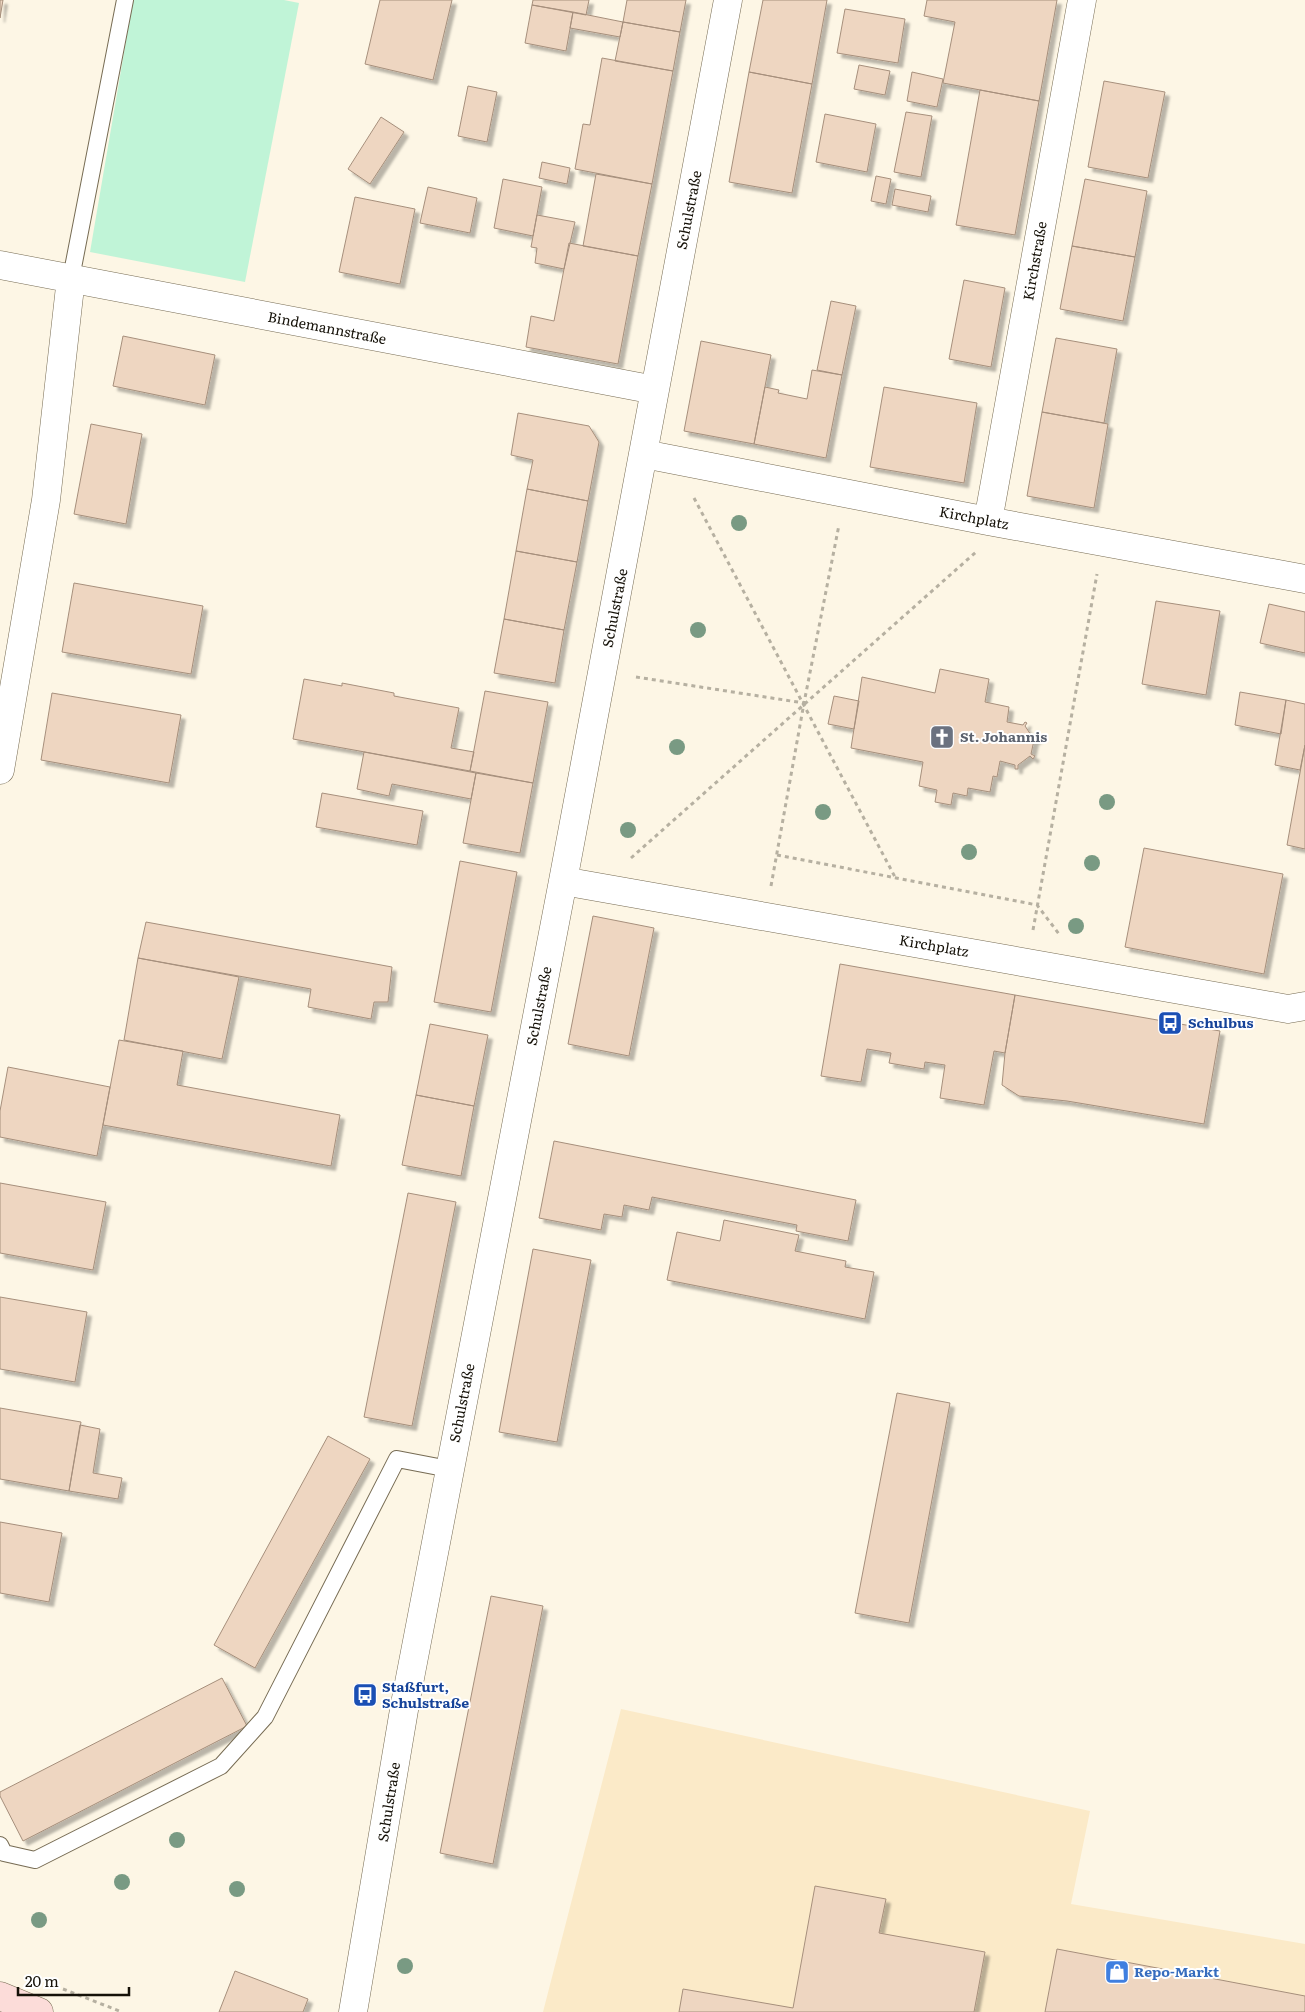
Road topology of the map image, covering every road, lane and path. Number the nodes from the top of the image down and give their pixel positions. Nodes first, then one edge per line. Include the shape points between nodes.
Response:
1 (125, 0) edge
2 (728, 0) edge
3 (1082, 0) edge
4 (0, 265) edge
5 (71, 278) junction
6 (655, 390) junction
7 (644, 454) junction
8 (694, 464) junction
9 (840, 518) dead end
10 (988, 521) junction
11 (1103, 542) junction
12 (1305, 579) edge
13 (633, 686) dead end
14 (804, 703) junction
15 (0, 770) edge
16 (777, 854) junction
17 (895, 878) junction
18 (563, 881) junction
19 (617, 890) junction
20 (1037, 905) junction
21 (766, 917) junction
22 (1027, 962) junction
23 (1305, 1006) edge
24 (449, 1469) junction
25 (0, 1845) edge
26 (0, 1996) edge
27 (39, 2012) edge
28 (353, 2012) edge

1 - 5 lane
2 - 6 street, Schulstraße
3 - 10 street, Kirchstraße
4 - 5 street, Bindemannstraße
5 - 6 street, Bindemannstraße
5 - 15 street via 46,500
6 - 7 street, Schulstraße
7 - 8 street, Kirchplatz
7 - 18 street, Schulstraße
8 - 10 street, Kirchplatz
8 - 14 path via 690,490
9 - 14 path
10 - 11 street, Kirchplatz
10 - 14 path via 977,552
11 - 12 street, Kirchplatz
11 - 20 path
13 - 14 path via 635,676
14 - 16 path
14 - 17 path
14 - 19 path via 622,866
16 - 17 path
16 - 21 path
17 - 20 path
18 - 19 street, Kirchplatz
18 - 24 street, Schulstraße
19 - 21 street, Kirchplatz
20 - 22 path
21 - 22 street, Kirchplatz
22 - 23 street, Kirchplatz via 1288,1009
24 - 25 lane via 397,1459 265,1717 221,1766 35,1860 4,1853
24 - 28 street, Schulstraße
26 - 27 main road

